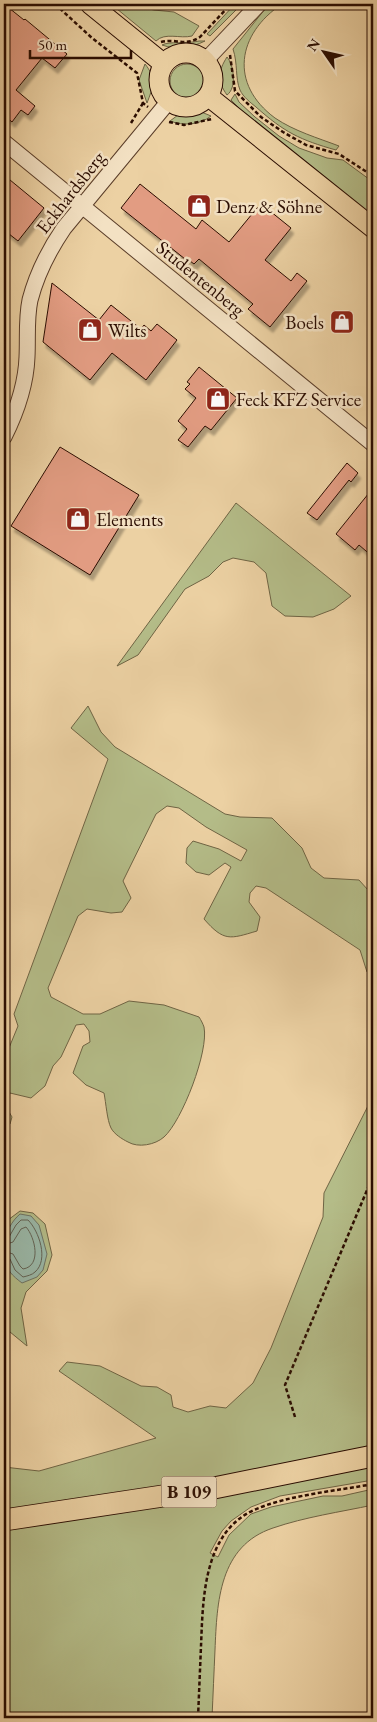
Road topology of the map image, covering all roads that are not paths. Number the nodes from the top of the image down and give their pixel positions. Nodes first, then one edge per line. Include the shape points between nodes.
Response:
1 (90, 4) edge
2 (259, 4) edge
3 (206, 60) junction
4 (164, 64) junction
5 (208, 96) junction
6 (169, 101) junction
7 (4, 142) edge
8 (82, 207) junction
9 (373, 228) edge
10 (4, 437) edge
11 (373, 444) edge
12 (373, 1456) edge
13 (4, 1520) edge

1 - 4 main road
2 - 3 street
3 - 4 main road via 184,53 169,58
3 - 5 main road via 214,82
4 - 6 main road via 160,88
5 - 6 main road via 194,106 185,107
5 - 9 main road
6 - 8 street, Eckhardsberg
7 - 8 street, Studentenberg
8 - 10 street, Eckhardsberg via 64,228 39,271 29,310 23,385
8 - 11 street, Studentenberg
12 - 13 highway, B 109 via 209,1489

